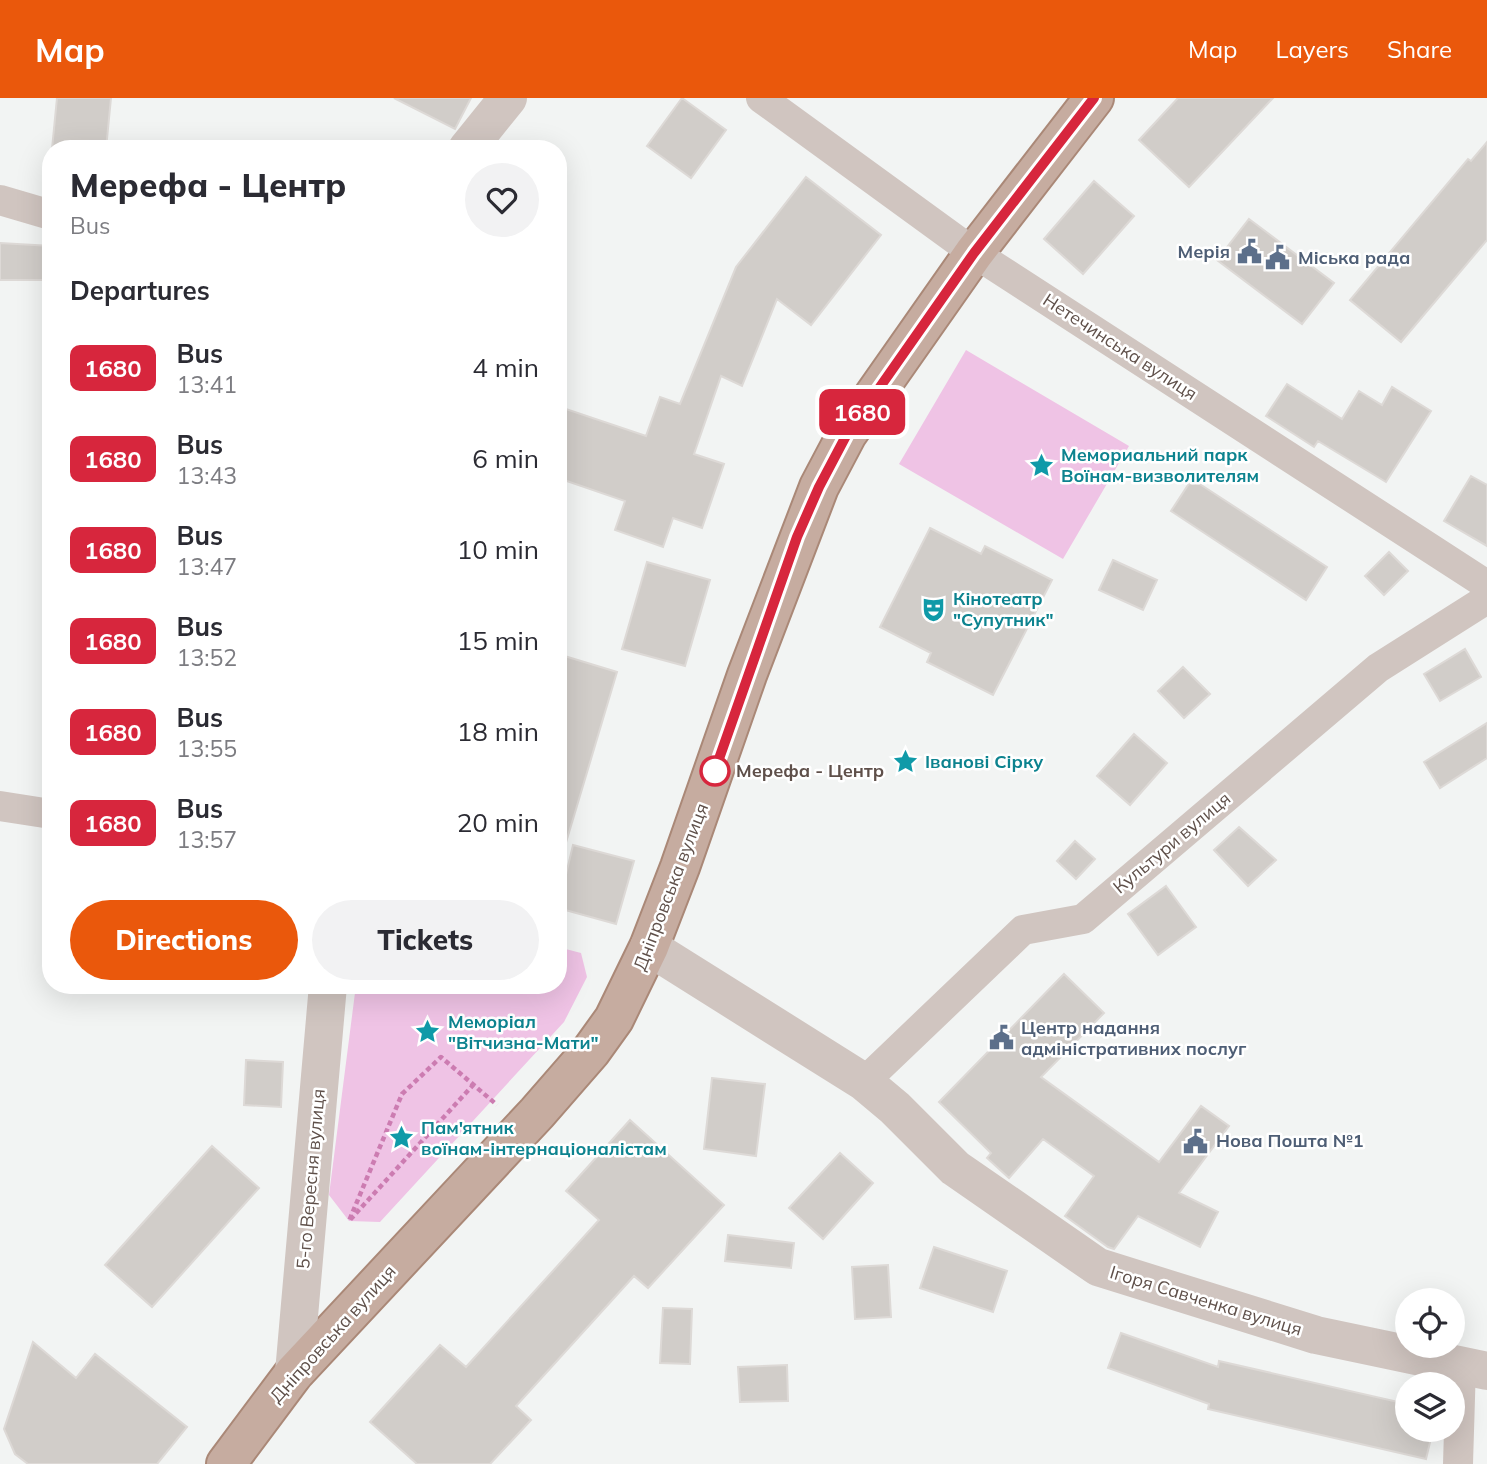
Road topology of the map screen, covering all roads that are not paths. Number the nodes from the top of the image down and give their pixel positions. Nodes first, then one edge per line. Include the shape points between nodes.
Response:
1 (508, 98) edge
2 (761, 98) edge
3 (1094, 98) edge
4 (474, 140) edge
5 (0, 200) edge
6 (42, 212) edge
7 (974, 253) junction
8 (1487, 585) edge
9 (1487, 599) edge
10 (0, 806) edge
11 (42, 813) edge
12 (649, 947) junction
13 (327, 994) edge
14 (864, 1082) junction
15 (1474, 1368) edge
16 (294, 1373) junction
17 (226, 1464) edge
18 (1458, 1464) edge

1 - 4 street
2 - 7 street, Нетечинська вулиця
3 - 7 highway, Дніпровська вулиця
5 - 6 street
7 - 8 street, Нетечинська вулиця
7 - 12 highway, Дніпровська вулиця via 847,434 819,487
9 - 14 street, Культури вулиця via 1378,668 1083,919 1023,930
10 - 11 street
12 - 14 street, Ігоря Савченка вулиця
12 - 16 highway, Дніпровська вулиця via 624,1000 591,1051
13 - 16 street, 5-го Вересня вулиця
14 - 15 street, Ігоря Савченка вулиця via 955,1168 1098,1267 1315,1335
15 - 18 street
16 - 17 highway, Дніпровська вулиця

